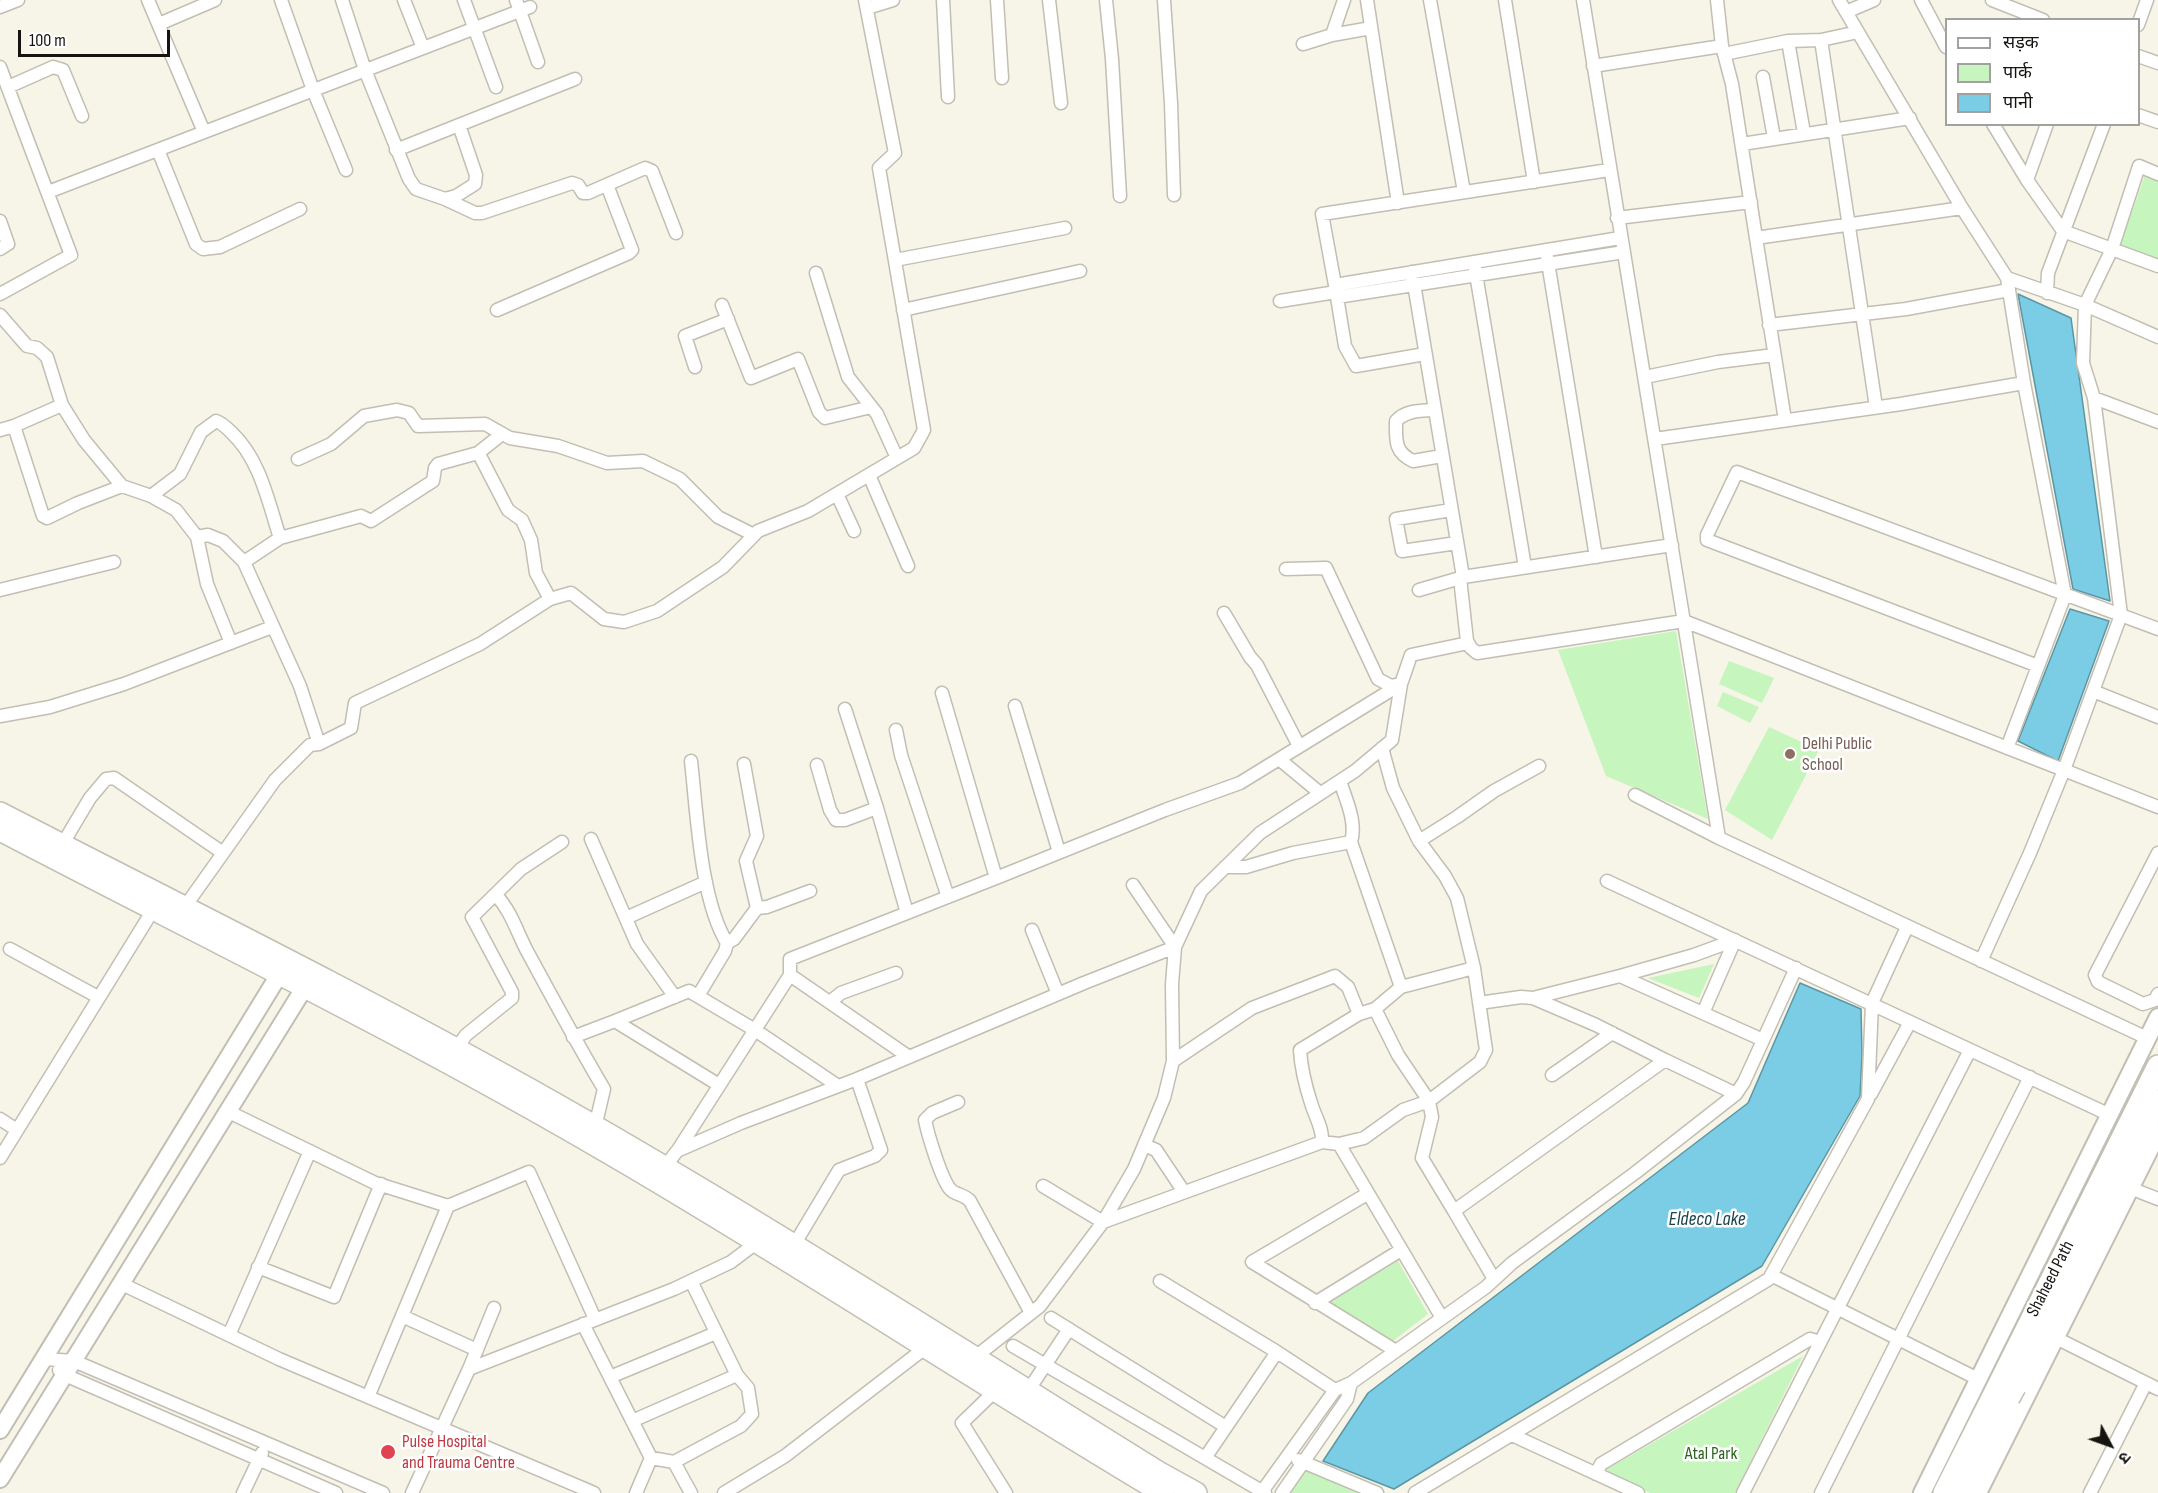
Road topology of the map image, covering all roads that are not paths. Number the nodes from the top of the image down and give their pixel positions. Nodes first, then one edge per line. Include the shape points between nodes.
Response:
1 (18, 0) edge
2 (148, 0) edge
3 (214, 0) edge
4 (280, 0) edge
5 (342, 0) edge
6 (404, 0) edge
7 (464, 0) edge
8 (893, 0) edge
9 (943, 0) edge
10 (997, 0) edge
11 (1049, 0) edge
12 (1106, 0) edge
13 (1164, 0) edge
14 (1344, 0) edge
15 (1367, 0) edge
16 (1430, 0) edge
17 (1505, 0) edge
18 (1584, 0) edge
19 (1717, 0) edge
20 (1839, 0) edge
21 (1874, 0) edge
22 (1921, 0) edge
23 (1992, 0) edge
24 (2147, 0) edge
25 (866, 4) edge
26 (522, 6) edge
27 (0, 7) edge
28 (1846, 12) junction
29 (2038, 18) edge
30 (2140, 22) edge
31 (159, 24) junction
32 (474, 28) junction
33 (1371, 28) junction
34 (1858, 32) junction
35 (1332, 35) junction
36 (1821, 40) junction
37 (1788, 41) junction
38 (1303, 44) dead end
39 (1945, 44) edge
40 (423, 48) junction
41 (1723, 50) junction
42 (2140, 56) edge
43 (538, 62) dead end
44 (2158, 63) edge
45 (1593, 66) junction
46 (0, 67) edge
47 (365, 70) junction
48 (1763, 76) dead end
49 (1002, 78) dead end
50 (575, 79) dead end
51 (8, 87) junction
52 (496, 87) dead end
53 (313, 90) junction
54 (948, 97) dead end
55 (1061, 103) dead end
56 (2140, 115) edge
57 (82, 116) dead end
58 (1910, 118) junction
59 (2158, 122) edge
60 (459, 125) junction
61 (1994, 126) edge
62 (2046, 126) edge
63 (2102, 126) edge
64 (1833, 130) junction
65 (204, 132) junction
66 (1804, 133) junction
67 (1774, 138) junction
68 (1742, 144) junction
69 (158, 150) junction
70 (396, 150) junction
71 (346, 170) dead end
72 (1609, 170) junction
73 (2158, 174) edge
74 (2027, 180) junction
75 (1534, 182) junction
76 (607, 185) junction
77 (48, 192) junction
78 (1464, 192) junction
79 (1174, 195) dead end
80 (1120, 196) dead end
81 (445, 199) junction
82 (1751, 202) junction
83 (1398, 203) junction
84 (1962, 208) junction
85 (300, 209) dead end
86 (1617, 218) junction
87 (0, 221) edge
88 (1848, 225) junction
89 (1065, 228) dead end
90 (2063, 231) junction
91 (676, 233) dead end
92 (1620, 238) junction
93 (1756, 238) junction
94 (0, 249) edge
95 (2112, 249) junction
96 (1546, 250) junction
97 (1624, 252) junction
98 (895, 260) junction
99 (1548, 263) junction
100 (2158, 266) edge
101 (1474, 268) junction
102 (1080, 271) dead end
103 (816, 273) dead end
104 (1412, 278) junction
105 (2008, 284) junction
106 (1336, 291) junction
107 (2047, 292) junction
108 (0, 294) edge
109 (1280, 300) dead end
110 (722, 305) dead end
111 (2085, 305) junction
112 (497, 310) dead end
113 (903, 310) junction
114 (1863, 314) junction
115 (0, 315) edge
116 (728, 319) junction
117 (1769, 325) junction
118 (2158, 337) edge
119 (1425, 354) junction
120 (1774, 355) junction
121 (695, 367) dead end
122 (1645, 377) junction
123 (2024, 383) junction
124 (2094, 398) junction
125 (62, 405) junction
126 (871, 407) junction
127 (1876, 407) junction
128 (1434, 410) junction
129 (1785, 420) junction
130 (2158, 422) edge
131 (14, 426) junction
132 (0, 430) edge
133 (502, 434) junction
134 (1655, 439) junction
135 (480, 456) dead end
136 (1442, 456) junction
137 (897, 458) junction
138 (297, 459) dead end
139 (869, 475) junction
140 (122, 486) junction
141 (837, 494) junction
142 (151, 496) junction
143 (1451, 510) junction
144 (854, 531) dead end
145 (754, 535) junction
146 (197, 537) junction
147 (280, 538) junction
148 (1457, 543) junction
149 (1672, 545) junction
150 (1596, 556) junction
151 (114, 562) dead end
152 (244, 562) junction
153 (908, 566) dead end
154 (1525, 567) junction
155 (1286, 569) dead end
156 (1461, 578) junction
157 (0, 590) edge
158 (1419, 590) dead end
159 (2065, 596) junction
160 (550, 599) junction
161 (1224, 613) dead end
162 (2121, 615) junction
163 (1684, 621) junction
164 (272, 627) junction
165 (2158, 629) edge
166 (231, 643) junction
167 (1468, 643) junction
168 (2038, 666) junction
169 (1401, 684) junction
170 (2093, 691) junction
171 (942, 693) dead end
172 (1015, 706) dead end
173 (845, 709) dead end
174 (0, 716) edge
175 (2158, 717) edge
176 (896, 730) dead end
177 (320, 744) junction
178 (1299, 746) junction
179 (2007, 747) junction
180 (1382, 748) junction
181 (1279, 759) junction
182 (691, 761) dead end
183 (744, 764) dead end
184 (817, 765) dead end
185 (1539, 766) dead end
186 (2064, 770) junction
187 (1340, 781) junction
188 (1320, 793) junction
189 (1635, 795) dead end
190 (2158, 807) edge
191 (877, 808) junction
192 (0, 813) edge
193 (0, 830) edge
194 (1719, 838) junction
195 (591, 839) dead end
196 (1419, 841) junction
197 (562, 842) dead end
198 (1351, 842) junction
199 (62, 845) junction
200 (1059, 852) junction
201 (223, 853) junction
202 (2158, 853) edge
203 (1225, 867) junction
204 (996, 878) junction
205 (1607, 881) dead end
206 (706, 882) junction
207 (1133, 885) dead end
208 (810, 891) dead end
209 (496, 895) junction
210 (948, 897) junction
211 (184, 908) junction
212 (757, 908) junction
213 (153, 910) junction
214 (907, 913) junction
215 (626, 918) junction
216 (1907, 927) junction
217 (1032, 930) dead end
218 (1735, 940) junction
219 (727, 943) junction
220 (1175, 948) junction
221 (10, 949) dead end
222 (1981, 961) junction
223 (283, 968) junction
224 (1474, 968) junction
225 (1796, 968) junction
226 (896, 973) dead end
227 (790, 975) junction
228 (1620, 976) junction
229 (309, 981) junction
230 (1401, 987) junction
231 (1058, 994) junction
232 (2158, 994) edge
233 (698, 996) junction
234 (98, 997) junction
235 (675, 997) junction
236 (1533, 998) junction
237 (830, 1002) junction
238 (1479, 1003) junction
239 (1872, 1003) junction
240 (1375, 1009) junction
241 (1703, 1013) junction
242 (1359, 1014) junction
243 (2158, 1017) edge
244 (615, 1021) junction
245 (1911, 1022) junction
246 (754, 1030) junction
247 (1612, 1033) junction
248 (573, 1037) junction
249 (2147, 1038) junction
250 (1763, 1040) junction
251 (456, 1049) junction
252 (1970, 1050) junction
253 (909, 1057) junction
254 (1665, 1060) junction
255 (1173, 1061) junction
256 (2158, 1066) edge
257 (1552, 1075) dead end
258 (2030, 1077) junction
259 (857, 1078) junction
260 (719, 1084) junction
261 (838, 1086) junction
262 (1736, 1094) junction
263 (1868, 1099) junction
264 (1429, 1101) junction
265 (2158, 1101) edge
266 (958, 1102) dead end
267 (229, 1112) junction
268 (2110, 1115) junction
269 (0, 1119) edge
270 (595, 1127) junction
271 (18, 1130) junction
272 (2158, 1133) edge
273 (1322, 1142) junction
274 (1339, 1144) junction
275 (1144, 1145) junction
276 (310, 1151) junction
277 (677, 1151) junction
278 (0, 1158) edge
279 (664, 1167) junction
280 (381, 1184) junction
281 (1042, 1186) dead end
282 (2130, 1188) junction
283 (1184, 1192) junction
284 (1367, 1194) junction
285 (2158, 1199) edge
286 (448, 1206) junction
287 (1454, 1211) junction
288 (1103, 1222) junction
289 (763, 1237) junction
290 (794, 1245) junction
291 (1401, 1250) junction
292 (258, 1267) junction
293 (1771, 1275) junction
294 (1494, 1280) junction
295 (691, 1281) junction
296 (1160, 1281) dead end
297 (122, 1284) junction
298 (1315, 1303) junction
299 (494, 1308) dead end
300 (1837, 1309) junction
301 (1031, 1313) junction
302 (402, 1316) junction
303 (1051, 1318) dead end
304 (1442, 1318) junction
305 (589, 1322) junction
306 (1069, 1329) junction
307 (717, 1333) junction
308 (229, 1335) junction
309 (2056, 1338) junction
310 (1898, 1339) junction
311 (1820, 1342) junction
312 (1013, 1346) dead end
313 (925, 1348) junction
314 (477, 1350) junction
315 (1396, 1351) junction
316 (1277, 1352) junction
317 (974, 1358) junction
318 (44, 1359) junction
319 (1045, 1365) junction
320 (70, 1368) junction
321 (469, 1369) junction
322 (737, 1375) junction
323 (610, 1377) junction
324 (1352, 1383) junction
325 (2146, 1383) junction
326 (2004, 1389) junction
327 (2158, 1389) edge
328 (1335, 1390) junction
329 (995, 1391) junction
330 (1028, 1391) junction
331 (368, 1397) junction
332 (632, 1421) junction
333 (1226, 1427) junction
334 (442, 1428) junction
335 (0, 1430) edge
336 (1512, 1435) junction
337 (267, 1444) junction
338 (1289, 1455) junction
339 (651, 1458) junction
340 (1205, 1458) junction
341 (259, 1459) junction
342 (674, 1462) junction
343 (1303, 1463) junction
344 (1596, 1474) junction
345 (0, 1479) edge
346 (1158, 1487) edge
347 (1431, 1489) edge
348 (1263, 1492) edge
349 (243, 1493) edge
350 (336, 1493) edge
351 (382, 1493) edge
352 (412, 1493) edge
353 (594, 1493) edge
354 (636, 1493) edge
355 (692, 1493) edge
356 (724, 1493) edge
357 (1006, 1493) edge
358 (1196, 1493) edge
359 (1282, 1493) edge
360 (1377, 1493) edge
361 (1415, 1493) edge
362 (1638, 1493) edge
363 (1743, 1493) edge
364 (1821, 1493) edge
365 (1922, 1493) edge
366 (1944, 1493) edge
367 (1962, 1493) edge
368 (1978, 1493) edge
369 (2091, 1493) edge

1 - 27 street
2 - 31 street
3 - 31 street
4 - 53 street
5 - 47 street
6 - 40 street
7 - 32 street
8 - 25 street
9 - 54 street
10 - 49 street
11 - 55 street
12 - 80 street
13 - 79 street
14 - 35 street
15 - 33 street
16 - 78 street
17 - 75 street
18 - 45 street
19 - 41 street
20 - 28 street
21 - 28 street
22 - 39 street
23 - 29 street
24 - 30 street
25 - 98 street via 895,153 879,168
26 - 32 street
26 - 43 street
28 - 34 street
31 - 65 street
32 - 40 street
32 - 52 street
33 - 35 street
33 - 83 street
34 - 36 street
34 - 58 street
35 - 38 street
36 - 37 street
36 - 64 street
37 - 41 street
37 - 66 street
40 - 47 street
41 - 45 street
41 - 68 street
42 - 44 street
45 - 72 street
46 - 51 street
47 - 53 street
47 - 70 street
48 - 67 street
50 - 60 street
51 - 57 street via 53,67 63,70
51 - 77 street
53 - 65 street
53 - 71 street
56 - 59 street
58 - 64 street
58 - 84 street
60 - 70 street
60 - 81 street via 476,175 475,184
61 - 74 street
62 - 74 street
63 - 90 street
64 - 66 street
64 - 88 street
65 - 69 street
66 - 67 street
67 - 68 street
68 - 82 street
69 - 77 street
69 - 85 street via 196,244 203,249 220,247
70 - 81 street via 416,189
72 - 75 street
72 - 86 street
73 - 95 street via 2139,166
74 - 90 street
75 - 78 street
76 - 81 street via 583,193 572,183 482,213
76 - 91 street via 649,168
76 - 112 street via 632,250
77 - 108 street via 71,255
78 - 83 street
82 - 86 street
82 - 93 street
83 - 106 street via 1322,214
84 - 88 street
84 - 105 street
86 - 92 street
87 - 94 street via 8,244
88 - 93 street
88 - 114 street
89 - 98 street
90 - 95 street
90 - 107 street via 2048,273
92 - 96 street
92 - 97 street
93 - 117 street
95 - 100 street
95 - 111 street
96 - 99 street
96 - 101 street
97 - 99 street
97 - 122 street
98 - 113 street
99 - 101 street
99 - 150 street
101 - 104 street
101 - 154 street
102 - 113 street
103 - 126 street via 848,377
104 - 106 street
104 - 119 street
105 - 107 street
105 - 114 street via 1906,309
105 - 123 street
106 - 109 street
106 - 119 street via 1345,346 1356,366
107 - 111 street
110 - 116 street
111 - 118 street
111 - 124 street via 2083,363
113 - 137 street via 924,430 914,448
114 - 117 street
114 - 127 street
115 - 125 street via 27,346 37,348 47,357
116 - 121 street via 685,336
116 - 126 street via 751,378 798,358 819,412 825,418
117 - 120 street
119 - 128 street
120 - 122 street
120 - 129 street
122 - 134 street
123 - 127 street
123 - 159 street
124 - 130 street
124 - 162 street
125 - 131 street
125 - 140 street via 84,440
126 - 137 street
127 - 129 street
128 - 136 street
128 - 136 street via 1405,413 1396,420 1397,443 1400,452 1413,461
129 - 134 street
131 - 132 street
131 - 140 street via 43,516 47,518
133 - 138 street via 485,424 418,426 409,412 397,410 364,416 331,444
133 - 145 street via 558,446 607,463 643,461 680,479 718,516
133 - 147 street via 478,453 438,464 433,481 371,521 360,516
134 - 149 street
135 - 160 street via 508,510 522,520 531,540 536,573
136 - 143 street
137 - 139 street
139 - 141 street
139 - 153 street
140 - 142 street
141 - 144 street
141 - 145 street
142 - 146 street via 176,510
142 - 147 street via 180,474 201,432 216,421 221,422 242,442 261,478
143 - 148 street
143 - 148 street via 1396,519 1402,551
145 - 160 street via 723,567 657,611 624,622 604,619 571,593
146 - 152 street via 208,535 223,541
146 - 166 street via 207,584
147 - 152 street
148 - 156 street
149 - 150 street
149 - 163 street
150 - 154 street
151 - 157 street
152 - 164 street
154 - 156 street
155 - 169 street via 1326,568 1378,679 1391,686
156 - 158 street
156 - 167 street
159 - 162 street
159 - 168 street
159 - 168 street via 1737,472 1707,535 1707,540
160 - 177 street via 480,644 355,703 351,728
161 - 178 street via 1257,665
162 - 165 street
162 - 170 street
163 - 167 street via 1477,653
163 - 179 street
163 - 194 street
164 - 166 street
164 - 177 street via 300,686
166 - 174 street via 124,684 50,707
167 - 169 street via 1411,655
168 - 179 street
169 - 178 street
169 - 180 street via 1392,740
170 - 175 street
170 - 186 street
171 - 204 street
172 - 200 street
173 - 191 street
176 - 210 street
177 - 201 street via 310,745 275,780
178 - 181 street
179 - 186 street
180 - 187 street
180 - 196 street via 1393,788
181 - 188 street
181 - 200 street via 1240,783
182 - 206 street
183 - 212 street via 757,836 746,861
184 - 191 street via 836,820
185 - 196 street
186 - 190 street
186 - 222 street
187 - 188 street
187 - 198 street via 1354,833
188 - 203 street via 1260,833
189 - 194 street
191 - 214 street
192 - 199 highway
193 - 213 highway
194 - 216 street
195 - 215 street
196 - 224 street via 1457,898
197 - 209 street via 521,869
198 - 203 street via 1246,867
198 - 230 street
199 - 201 street via 90,798 106,779 114,778
199 - 211 highway
200 - 204 street
201 - 211 street
202 - 232 street via 2096,975 2098,982 2143,1004 2155,1000
203 - 220 street via 1201,891
204 - 210 street
205 - 218 street
206 - 215 street
206 - 219 street
207 - 220 street
208 - 212 street
209 - 248 street via 507,906 515,929
209 - 251 street via 472,917 512,998 466,1035
210 - 214 street
211 - 223 highway
212 - 219 street
213 - 223 highway
213 - 234 street
214 - 227 street via 790,959
215 - 235 street via 637,944
216 - 222 street
216 - 239 street
217 - 231 street
218 - 225 street
218 - 228 street
218 - 241 street
219 - 233 street
220 - 231 street
220 - 255 street
221 - 234 street
222 - 249 street
223 - 229 highway
223 - 318 street
224 - 230 street
224 - 238 street
225 - 239 street
225 - 250 street
226 - 237 street via 841,993
227 - 237 street
227 - 246 street
228 - 236 street
228 - 241 street
229 - 251 highway
229 - 267 street
229 - 289 highway via 472,1077
230 - 240 street
231 - 253 street
233 - 235 street via 689,991
233 - 246 street
234 - 271 street
235 - 244 street
236 - 238 street
236 - 247 street
237 - 253 street
238 - 264 street via 1486,1050 1479,1062
239 - 245 street
239 - 263 street
240 - 242 street
240 - 264 street via 1398,1055
241 - 250 street
242 - 255 street via 1348,987 1335,976 1252,1008
242 - 273 street via 1300,1050
243 - 249 street
244 - 248 street
244 - 260 street
245 - 252 street
245 - 263 street
246 - 260 street
246 - 261 street
247 - 254 street
247 - 257 street
248 - 270 street via 604,1089
249 - 268 street
250 - 262 street
251 - 270 highway
252 - 258 street
252 - 300 street
253 - 259 street
254 - 262 street
254 - 287 street
255 - 275 street via 1164,1098
256 - 326 highway, Shaheed Path
258 - 268 street
258 - 310 street
259 - 261 street
259 - 290 street via 881,1150 839,1170
260 - 277 street
261 - 277 street
262 - 294 street
263 - 293 street
264 - 274 street via 1403,1110 1364,1138
264 - 287 street via 1432,1117 1422,1158
265 - 326 highway, Shaheed Path
266 - 301 street via 925,1120 945,1181 953,1192 966,1196
267 - 276 street
267 - 297 street
268 - 326 street
269 - 271 street
270 - 279 highway
271 - 278 street
272 - 282 street
273 - 274 street
273 - 283 street
274 - 284 street
275 - 283 street via 1156,1150
275 - 288 street
276 - 280 street
276 - 292 street
277 - 279 street
279 - 289 highway
280 - 286 street
280 - 292 street via 333,1297
281 - 288 street
282 - 285 street
282 - 309 street
283 - 288 street
284 - 291 street
284 - 298 street via 1252,1262
286 - 302 street
286 - 305 street via 530,1172
287 - 294 street
288 - 301 street
289 - 290 highway
289 - 295 street via 731,1262
289 - 313 highway
290 - 317 highway
291 - 298 street
291 - 304 street
292 - 308 street
293 - 300 street
293 - 336 street
294 - 304 street
295 - 305 street
295 - 307 street
296 - 316 street
297 - 308 street
297 - 320 street
298 - 315 street
299 - 314 street
300 - 310 street
300 - 311 street
301 - 317 street
302 - 314 street
302 - 331 street
303 - 306 street
304 - 315 street
305 - 321 street
305 - 323 street
306 - 319 street
306 - 333 street
307 - 322 street
307 - 323 street
308 - 331 street
309 - 325 street
309 - 326 street
310 - 326 street
310 - 364 street
311 - 344 street via 1810,1339 1601,1464
311 - 363 street
312 - 319 street
313 - 329 highway
313 - 356 street via 785,1456
314 - 321 street
315 - 324 street
316 - 328 street
316 - 333 street
317 - 330 highway
318 - 320 street
318 - 335 street
319 - 330 street
319 - 340 street
320 - 337 street
320 - 341 street
320 - 345 street
321 - 334 street
322 - 332 street
322 - 342 street via 748,1388 752,1414 741,1426
323 - 332 street
324 - 328 street
324 - 343 street via 1347,1399
325 - 327 street
325 - 369 street
326 - 365 street
326 - 366 highway, Shaheed Path
326 - 367 highway, Shaheed Path
326 - 368 street
328 - 338 street
329 - 346 highway
329 - 357 street via 962,1423
330 - 346 highway
331 - 334 street
332 - 339 street
333 - 340 street
334 - 352 street
334 - 353 street
336 - 344 street
336 - 347 street
337 - 341 street
337 - 351 street
338 - 343 street
338 - 348 street
339 - 342 street
339 - 354 street
340 - 348 street
341 - 349 street
341 - 350 street
342 - 355 street
343 - 359 street
343 - 360 street
344 - 362 street
346 - 358 highway
347 - 361 street

